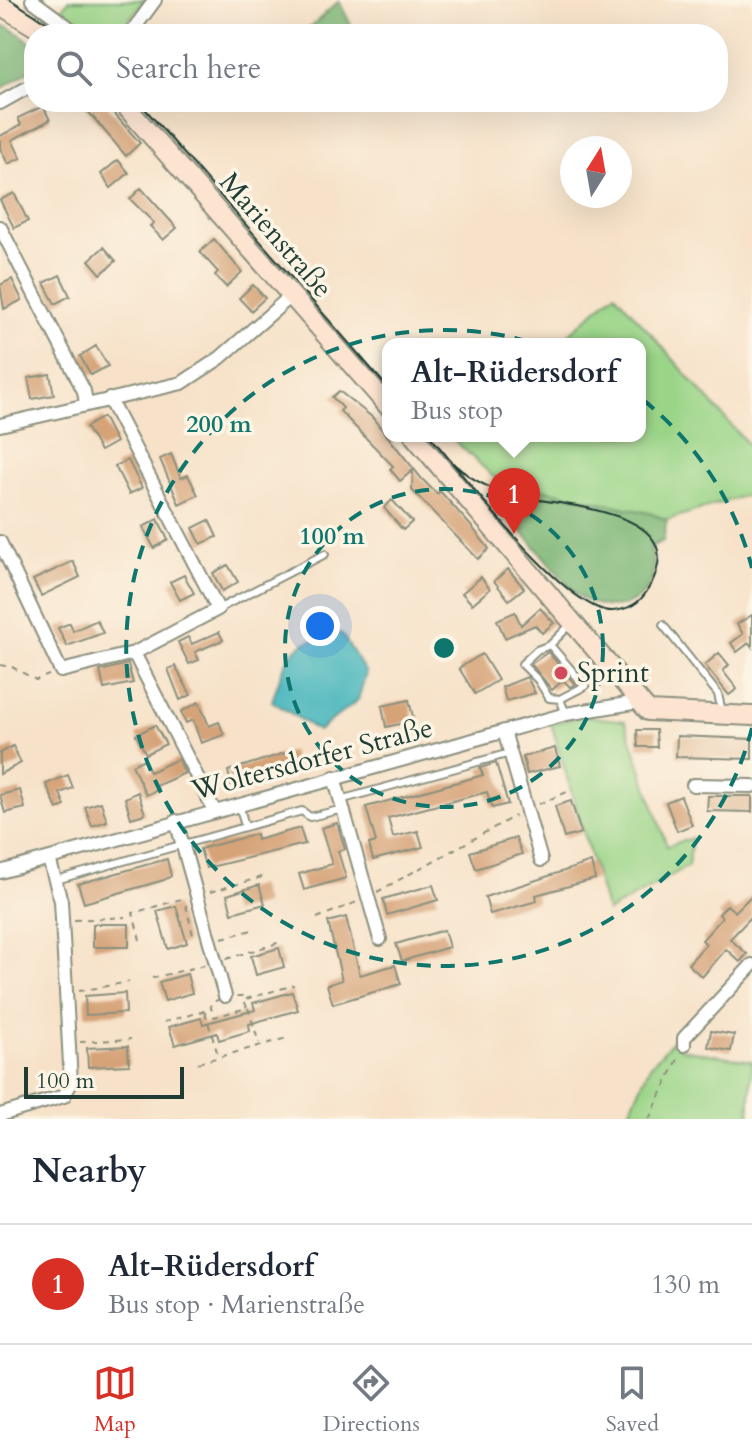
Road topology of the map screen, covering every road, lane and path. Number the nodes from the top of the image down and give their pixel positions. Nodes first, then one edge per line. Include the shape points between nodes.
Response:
1 (32, 0) edge
2 (155, 0) edge
3 (0, 5) edge
4 (31, 24) edge
5 (64, 24) edge
6 (137, 24) edge
7 (24, 90) edge
8 (0, 103) edge
9 (131, 112) edge
10 (0, 227) edge
11 (292, 295) junction
12 (109, 399) junction
13 (382, 399) edge
14 (86, 403) junction
15 (0, 425) edge
16 (419, 442) edge
17 (0, 542) edge
18 (325, 554) dead end
19 (218, 609) junction
20 (573, 622) junction
21 (663, 625) dead end
22 (550, 645) junction
23 (134, 653) junction
24 (0, 665) edge
25 (61, 671) junction
26 (560, 699) junction
27 (639, 702) junction
28 (566, 714) junction
29 (723, 716) junction
30 (752, 716) edge
31 (504, 731) junction
32 (511, 753) junction
33 (334, 777) junction
34 (693, 785) dead end
35 (752, 786) edge
36 (567, 792) dead end
37 (239, 803) junction
38 (342, 804) junction
39 (527, 809) junction
40 (214, 810) junction
41 (176, 821) junction
42 (245, 827) junction
43 (183, 845) junction
44 (49, 859) junction
45 (541, 860) dead end
46 (0, 872) edge
47 (262, 877) dead end
48 (56, 880) junction
49 (198, 897) junction
50 (369, 897) junction
51 (125, 917) dead end
52 (317, 918) dead end
53 (62, 920) junction
54 (256, 929) dead end
55 (380, 939) dead end
56 (140, 940) dead end
57 (194, 940) dead end
58 (210, 942) junction
59 (752, 965) edge
60 (129, 982) dead end
61 (294, 985) dead end
62 (66, 994) junction
63 (225, 996) dead end
64 (245, 1000) dead end
65 (247, 1008) dead end
66 (211, 1009) dead end
67 (205, 1011) junction
68 (164, 1022) dead end
69 (287, 1038) dead end
70 (131, 1039) dead end
71 (69, 1042) junction
72 (259, 1045) junction
73 (684, 1045) joint
74 (219, 1057) junction
75 (198, 1063) dead end
76 (0, 1115) edge
77 (649, 1119) edge

1 - 5 street
2 - 6 street
3 - 4 street
7 - 8 street
9 - 11 street, Marienstraße
10 - 14 street
11 - 12 street via 220,358 182,383
11 - 13 street, Marienstraße
12 - 14 street
12 - 19 street
14 - 15 street
16 - 20 street
17 - 25 street
18 - 19 lane
19 - 23 street
20 - 22 lane
20 - 27 street
21 - 29 lane via 718,694
22 - 26 lane via 585,686
22 - 26 lane via 522,664 549,698
23 - 25 street
23 - 40 street
24 - 25 path via 36,680
26 - 28 lane
27 - 28 street, Woltersdorfer Straße
27 - 29 street via 648,711 663,714
28 - 31 street, Woltersdorfer Straße
29 - 30 street
31 - 32 street
31 - 33 street, Woltersdorfer Straße
32 - 38 lane
32 - 39 street
33 - 37 street, Woltersdorfer Straße
33 - 38 street
34 - 35 street
36 - 39 path
37 - 40 street, Woltersdorfer Straße
37 - 42 lane
38 - 42 lane via 310,817 302,811
38 - 50 street
39 - 45 street
39 - 50 path
40 - 41 street, Woltersdorfer Straße
41 - 43 street
41 - 44 street, Woltersdorfer Straße
42 - 43 lane
43 - 48 lane
43 - 49 street
44 - 46 street, Woltersdorfer Straße
44 - 48 street
47 - 49 path
48 - 53 street
49 - 56 path via 133,913
49 - 57 path via 184,905
49 - 58 street
50 - 52 path
50 - 55 street
51 - 53 path
53 - 62 street
54 - 58 path
58 - 63 street
59 - 73 street via 684,1038
60 - 62 path
61 - 64 path
62 - 71 street
65 - 72 path
66 - 67 path
67 - 68 path
67 - 74 path
69 - 72 path
70 - 71 path
71 - 76 street via 69,1092
72 - 74 path
73 - 77 path
74 - 75 path

